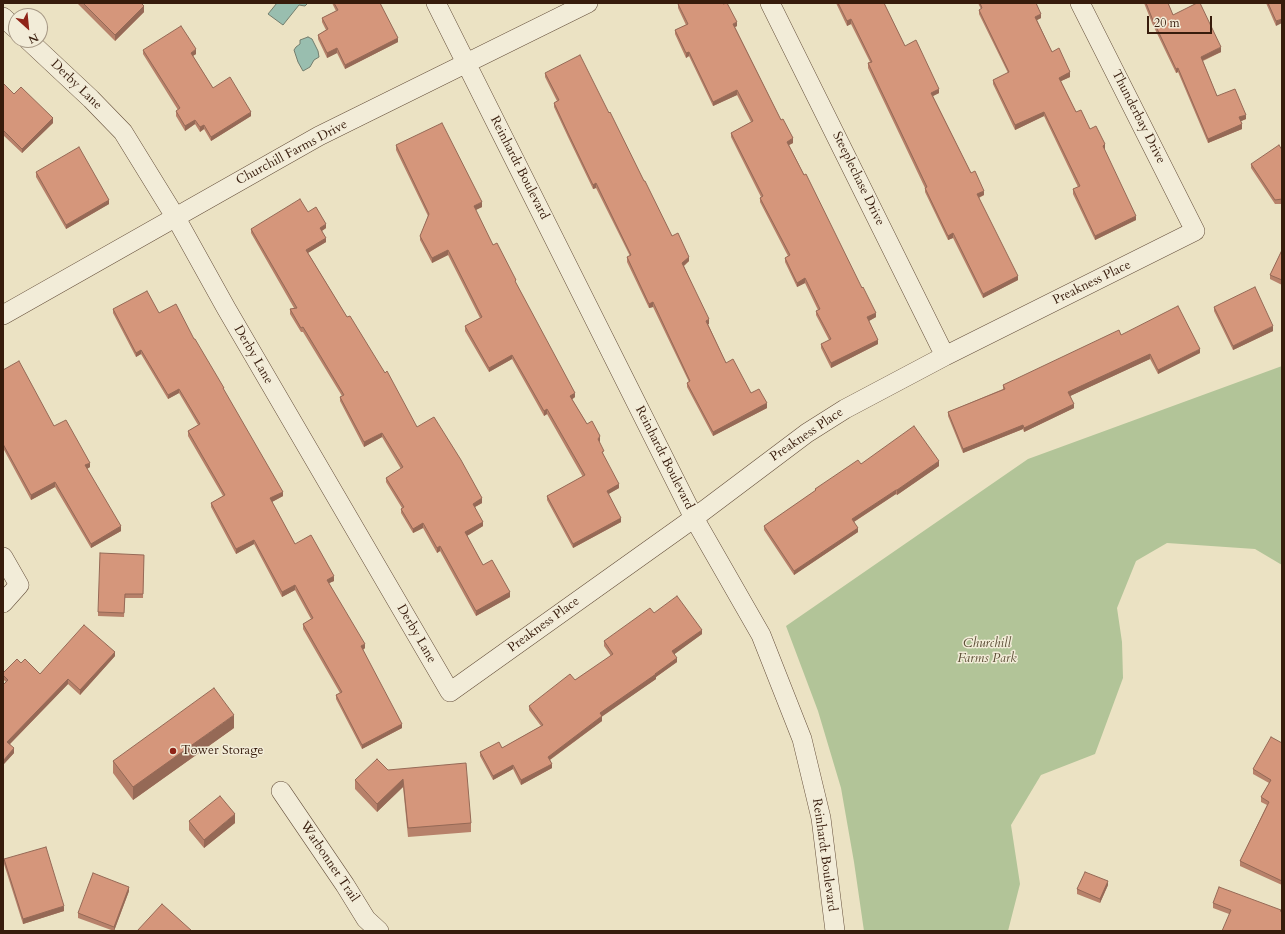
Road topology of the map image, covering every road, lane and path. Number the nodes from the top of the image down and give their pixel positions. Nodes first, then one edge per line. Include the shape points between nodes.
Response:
1 (436, 3) edge
2 (588, 3) edge
3 (770, 3) edge
4 (1080, 3) edge
5 (37, 48) edge
6 (466, 64) junction
7 (176, 218) junction
8 (1195, 231) joint
9 (3, 315) edge
10 (945, 356) junction
11 (694, 518) junction
12 (3, 557) edge
13 (3, 603) edge
14 (450, 692) joint
15 (281, 791) dead end
16 (379, 931) edge
17 (835, 931) edge

1 - 6 street, Reinhardt Boulevard
2 - 6 street, Churchill Farms Drive
3 - 10 street, Steeplechase Drive
4 - 8 street, Thunderbay Drive
5 - 7 street, Derby Lane via 123,132
6 - 7 street, Churchill Farms Drive via 319,136
6 - 11 street, Reinhardt Boulevard
7 - 9 street, Churchill Farms Drive
7 - 14 street, Derby Lane
8 - 10 street, Preakness Place
10 - 11 street, Preakness Place via 845,409 807,433
11 - 14 street, Preakness Place
11 - 17 street, Reinhardt Boulevard via 761,635 802,739 821,818
12 - 13 street via 19,585
15 - 16 street, Warbonnet Trail via 366,919

